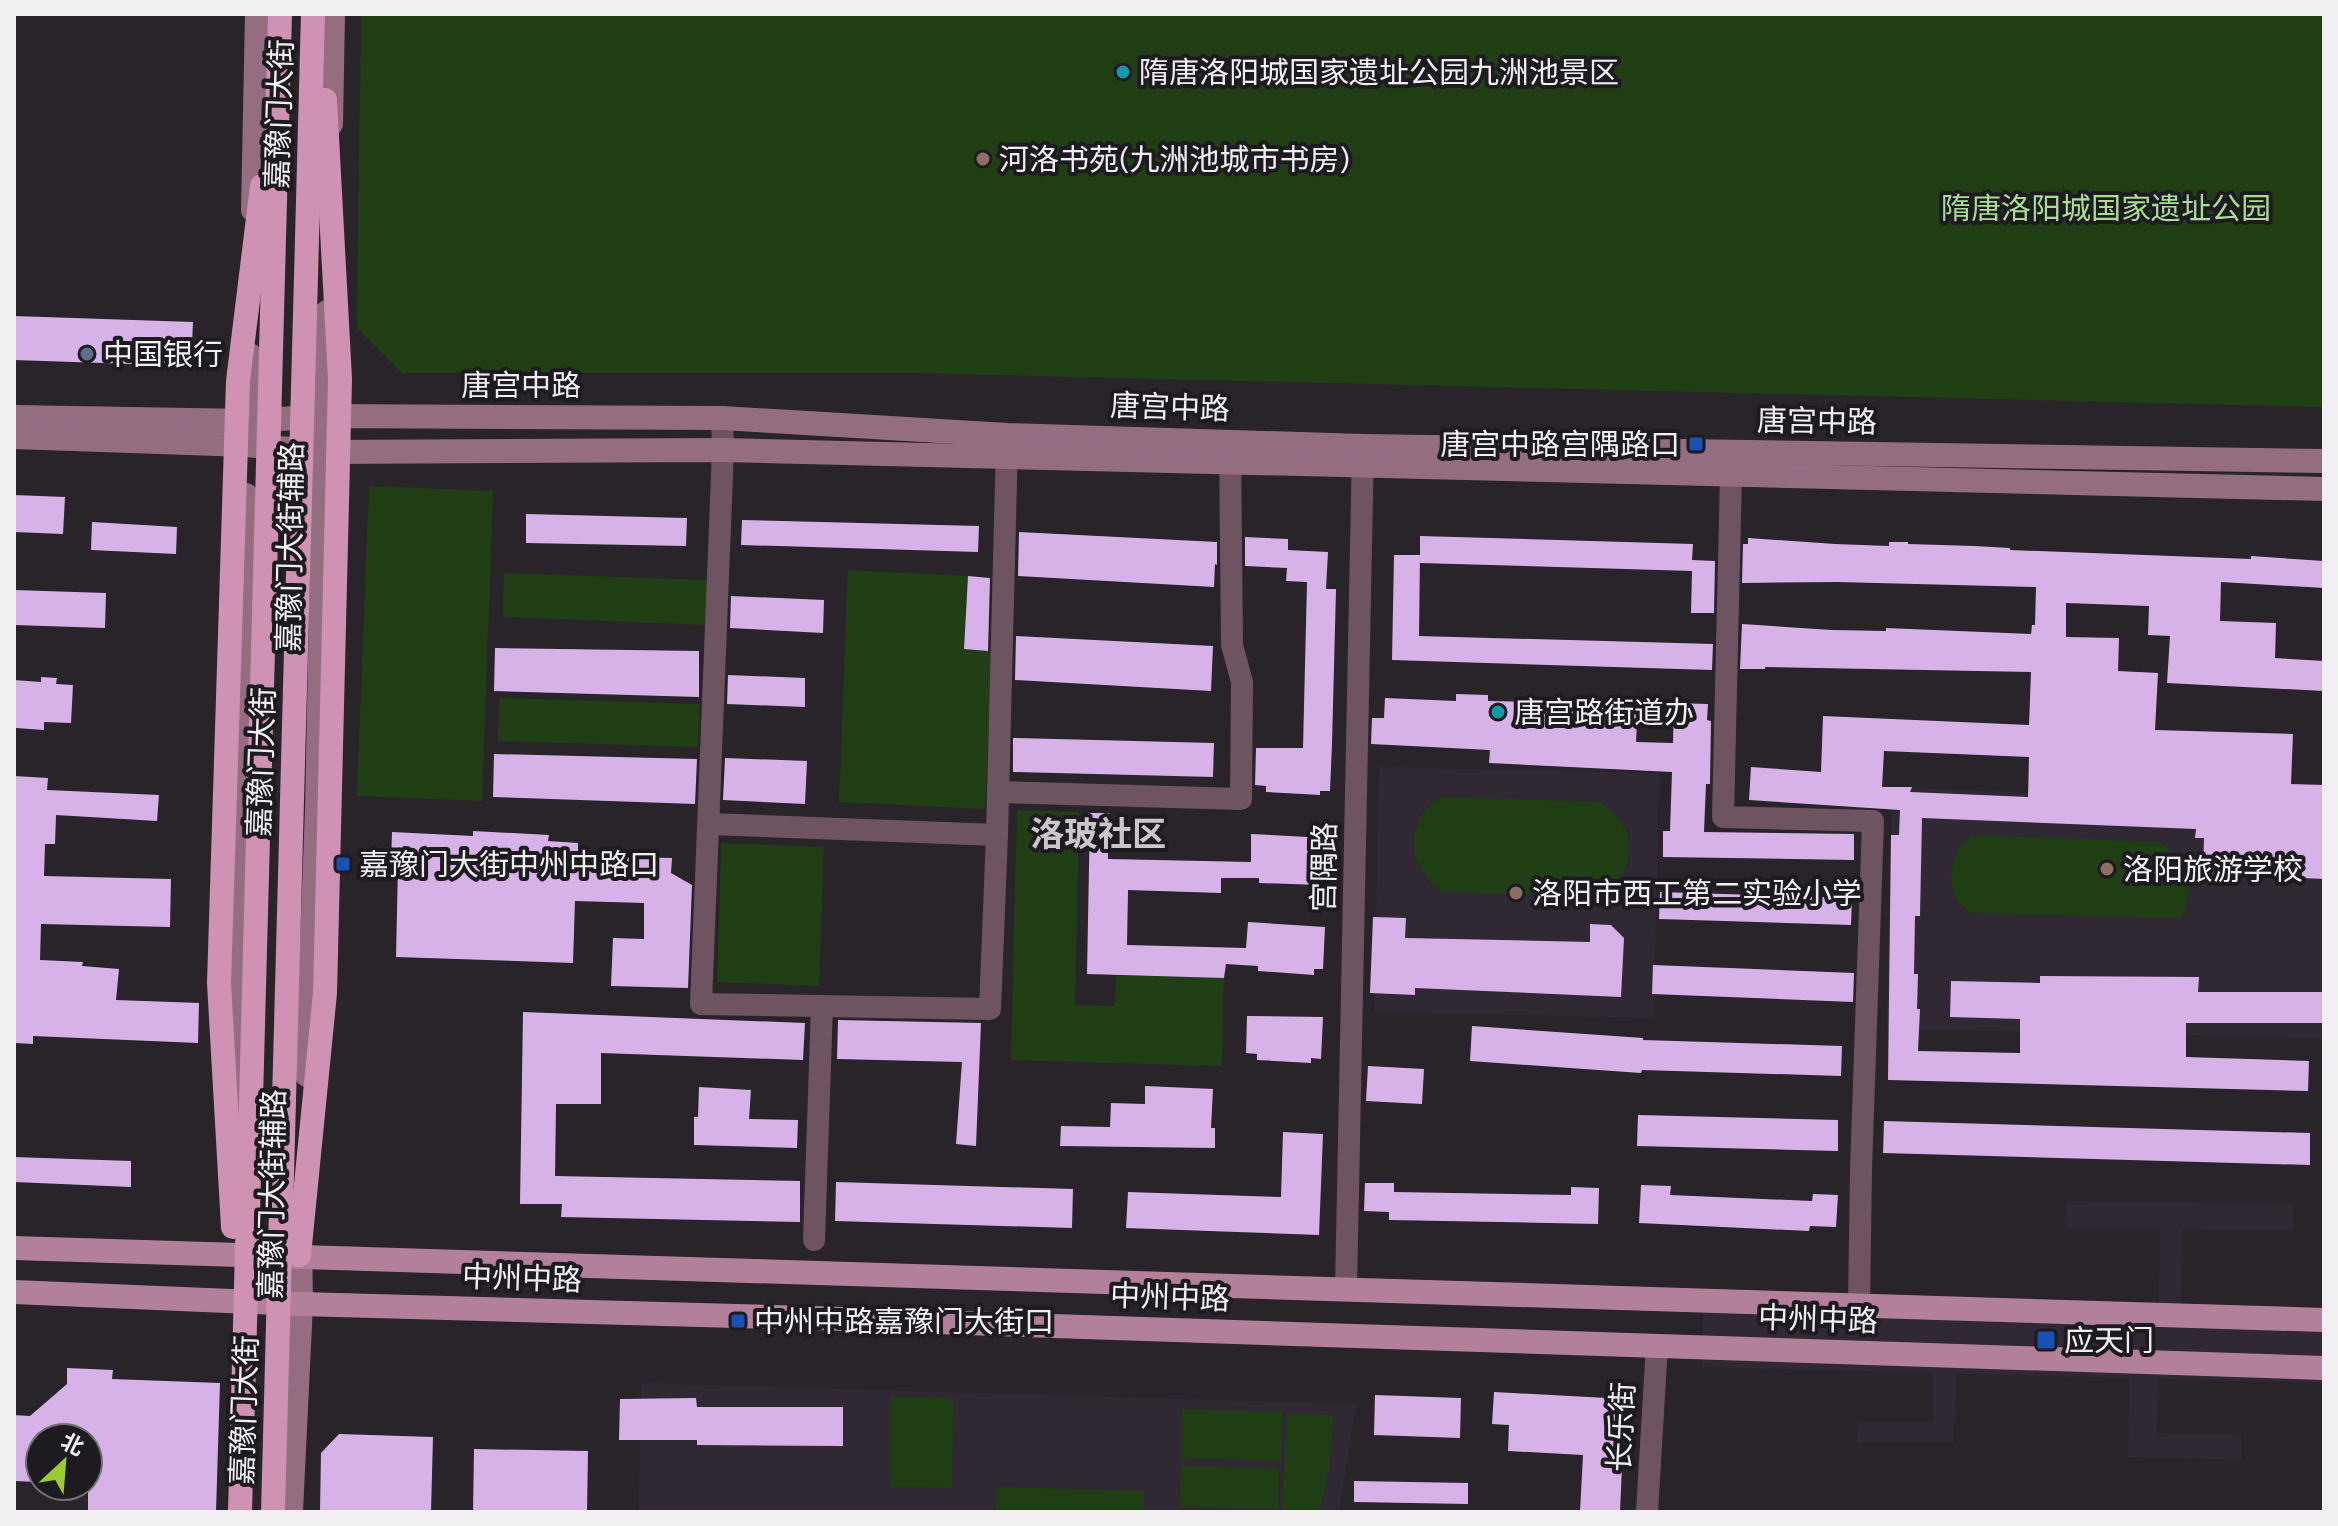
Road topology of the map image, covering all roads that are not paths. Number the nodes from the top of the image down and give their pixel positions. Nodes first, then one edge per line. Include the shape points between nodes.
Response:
1 (257, 14) edge
2 (313, 14) edge
3 (321, 14) edge
4 (333, 14) edge
5 (280, 25) edge
6 (325, 416) junction
7 (14, 417) edge
8 (722, 418) junction
9 (248, 433) junction
10 (14, 437) edge
11 (1007, 446) junction
12 (723, 450) junction
13 (325, 452) junction
14 (1230, 452) junction
15 (1362, 456) junction
16 (2324, 461) edge
17 (1731, 475) junction
18 (2324, 489) edge
19 (998, 792) junction
20 (709, 824) junction
21 (997, 835) junction
22 (822, 1006) junction
23 (814, 1240) dead end
24 (14, 1248) edge
25 (234, 1253) junction
26 (299, 1255) junction
27 (1346, 1289) junction
28 (14, 1292) edge
29 (236, 1299) junction
30 (301, 1304) junction
31 (1859, 1306) junction
32 (2324, 1320) edge
33 (1657, 1345) junction
34 (2324, 1368) edge
35 (231, 1512) edge
36 (240, 1512) edge
37 (273, 1512) edge
38 (291, 1512) edge
39 (1647, 1512) edge

1 - 9 main road, 嘉豫门大街辅路
2 - 37 highway, 嘉豫门大街
3 - 26 highway via 340,379 325,993
4 - 6 main road, 嘉豫门大街辅路
5 - 25 highway via 238,381 219,983
5 - 36 highway, 嘉豫门大街
6 - 8 main road, 唐宫中路
6 - 9 main road, 唐宫中路
6 - 13 main road, 嘉豫门大街辅路
7 - 9 main road, 唐宫中路
8 - 11 main road, 唐宫中路
8 - 12 street
9 - 10 main road, 唐宫中路
9 - 13 main road, 唐宫中路
9 - 25 main road, 嘉豫门大街辅路
11 - 12 main road, 唐宫中路
11 - 14 main road, 唐宫中路
11 - 19 street
12 - 13 main road, 唐宫中路
12 - 20 street
13 - 26 main road, 嘉豫门大街辅路
14 - 15 main road, 唐宫中路
14 - 19 street via 1232,645 1242,682 1241,799
15 - 16 main road, 唐宫中路
15 - 17 main road, 唐宫中路
15 - 27 street, 宫隅路
17 - 18 main road, 唐宫中路
17 - 31 street via 1723,817 1873,821
19 - 21 street
20 - 21 street
20 - 22 street via 701,1004
21 - 22 street via 990,1009
22 - 23 street
24 - 25 main road, 中州中路
25 - 26 main road, 中州中路
25 - 29 main road, 嘉豫门大街辅路
26 - 27 main road, 中州中路
26 - 30 main road, 嘉豫门大街辅路
27 - 31 main road, 中州中路
28 - 29 main road, 中州中路
29 - 30 main road, 中州中路
29 - 35 main road, 嘉豫门大街辅路
30 - 33 main road, 中州中路
30 - 38 main road, 嘉豫门大街辅路
31 - 32 main road, 中州中路
33 - 34 main road, 中州中路
33 - 39 street, 长乐街

